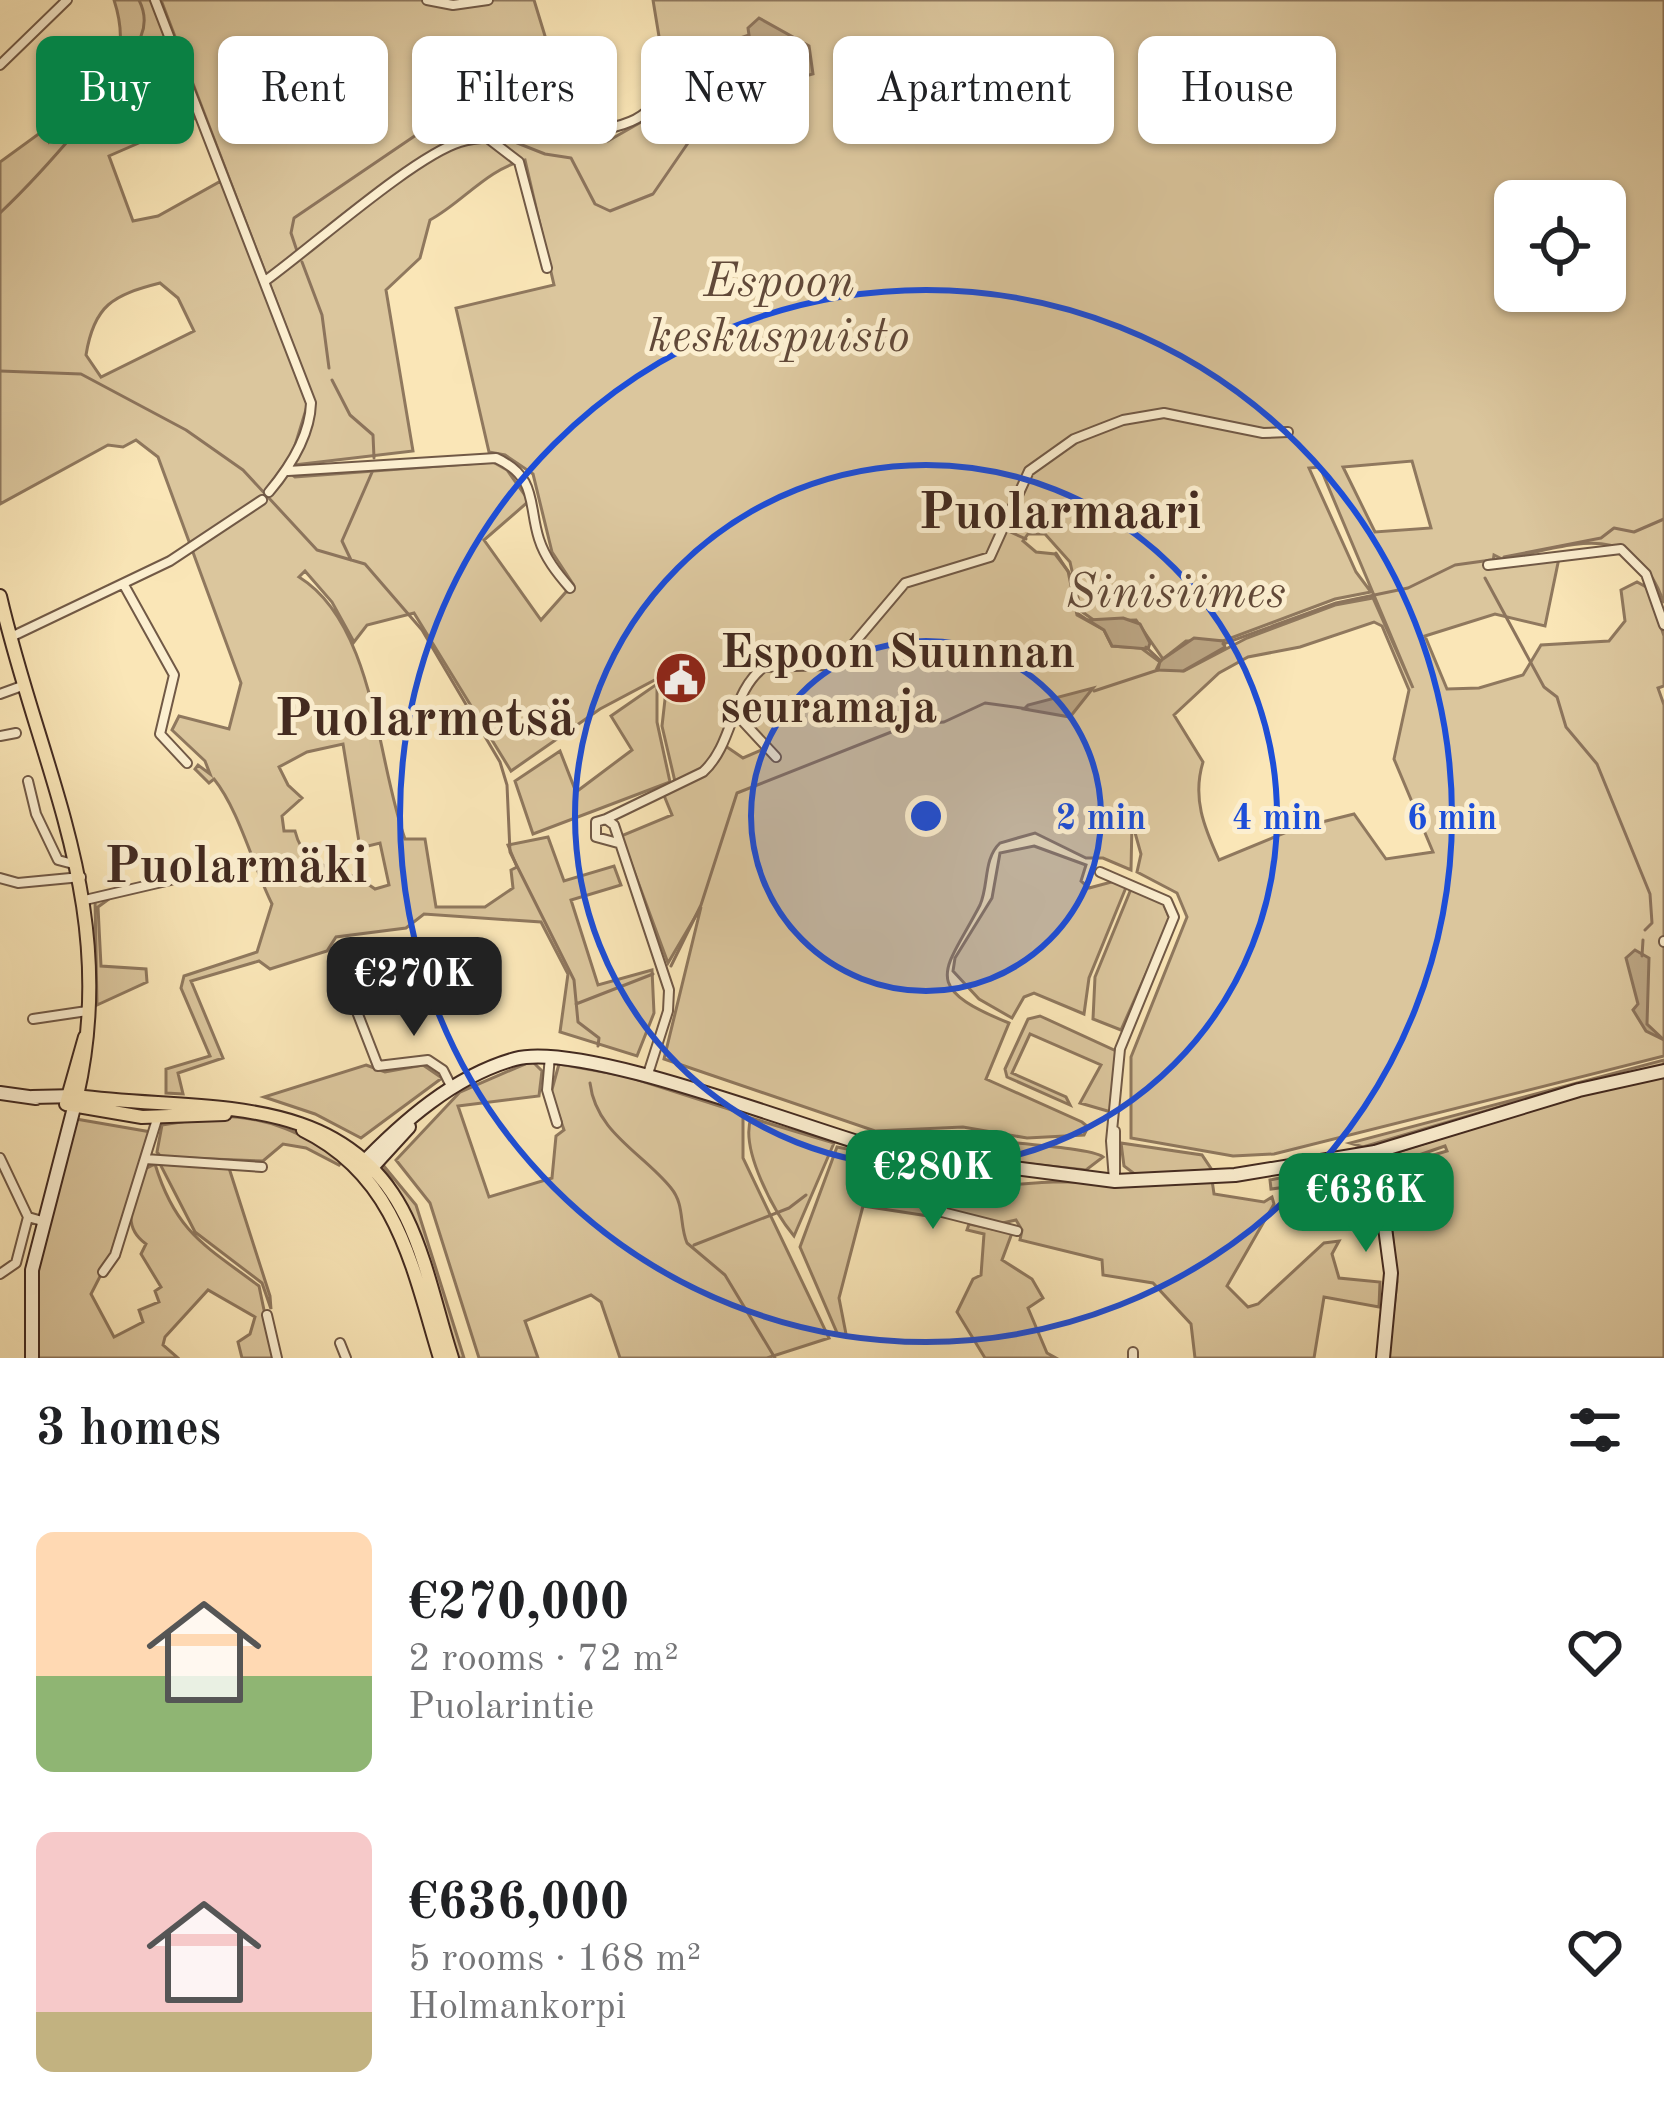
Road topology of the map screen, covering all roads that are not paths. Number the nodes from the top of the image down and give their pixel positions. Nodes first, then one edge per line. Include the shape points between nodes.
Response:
1 (63, 0) edge
2 (155, 0) edge
3 (428, 0) edge
4 (488, 0) edge
5 (0, 65) edge
6 (458, 144) edge
7 (496, 144) edge
8 (547, 268) dead end
9 (265, 281) junction
10 (1288, 432) dead end
11 (287, 471) junction
12 (1488, 565) dead end
13 (124, 584) junction
14 (570, 588) dead end
15 (0, 596) edge
16 (1664, 625) edge
17 (9, 637) junction
18 (22, 686) junction
19 (0, 694) edge
20 (736, 714) junction
21 (16, 733) dead end
22 (0, 736) edge
23 (776, 757) dead end
24 (188, 764) dead end
25 (28, 781) dead end
26 (606, 819) junction
27 (618, 844) junction
28 (80, 871) junction
29 (1100, 872) dead end
30 (192, 875) dead end
31 (0, 878) edge
32 (86, 900) junction
33 (352, 999) dead end
34 (87, 1011) junction
35 (33, 1019) dead end
36 (550, 1056) junction
37 (1664, 1071) edge
38 (646, 1077) junction
39 (453, 1089) junction
40 (0, 1093) edge
41 (71, 1100) junction
42 (159, 1112) junction
43 (557, 1123) dead end
44 (1375, 1152) junction
45 (0, 1158) edge
46 (145, 1160) junction
47 (951, 1164) junction
48 (262, 1167) dead end
49 (366, 1167) junction
50 (1115, 1181) junction
51 (35, 1219) junction
52 (1017, 1231) dead end
53 (103, 1272) dead end
54 (0, 1274) edge
55 (267, 1315) dead end
56 (340, 1343) dead end
57 (32, 1358) edge
58 (277, 1358) edge
59 (346, 1358) edge
60 (440, 1358) edge
61 (452, 1358) edge
62 (1383, 1358) edge

1 - 5 street
2 - 9 street
3 - 4 street
6 - 9 street
7 - 8 street via 519,161
9 - 11 street via 311,403
10 - 20 street via 1178,414 1124,420 1074,439 1037,462 993,553 905,584 840,658 764,667
11 - 13 street via 266,496
11 - 14 street via 496,458 533,498 540,544
12 - 16 street via 1621,549 1646,574
13 - 17 street
13 - 24 street via 174,675 160,734
15 - 17 main road
17 - 18 main road
18 - 19 street
18 - 28 main road
20 - 23 street
20 - 26 street via 703,772
21 - 22 street
25 - 28 street via 58,860
26 - 27 street
26 - 27 street via 594,833
27 - 38 street via 668,981 668,1011
28 - 31 street via 18,883
28 - 32 main road
29 - 50 street via 1167,901 1174,916 1120,1049
30 - 32 street
32 - 34 main road
33 - 39 street via 378,1066 428,1060
34 - 35 street
34 - 41 main road
36 - 38 main road
36 - 39 main road via 517,1058
36 - 43 street via 547,1090
37 - 44 main road
38 - 47 main road
39 - 49 main road
40 - 41 main road
41 - 42 main road
41 - 51 main road
42 - 46 street
42 - 49 main road via 272,1118
44 - 50 main road via 1235,1175
44 - 62 main road via 1391,1273
45 - 51 street
46 - 48 street
46 - 53 street via 116,1255
47 - 50 main road via 1024,1180
47 - 52 street via 942,1212
49 - 60 main road via 401,1231
49 - 61 main road via 408,1220
51 - 54 street via 16,1263
51 - 57 main road
55 - 58 street
56 - 59 street

